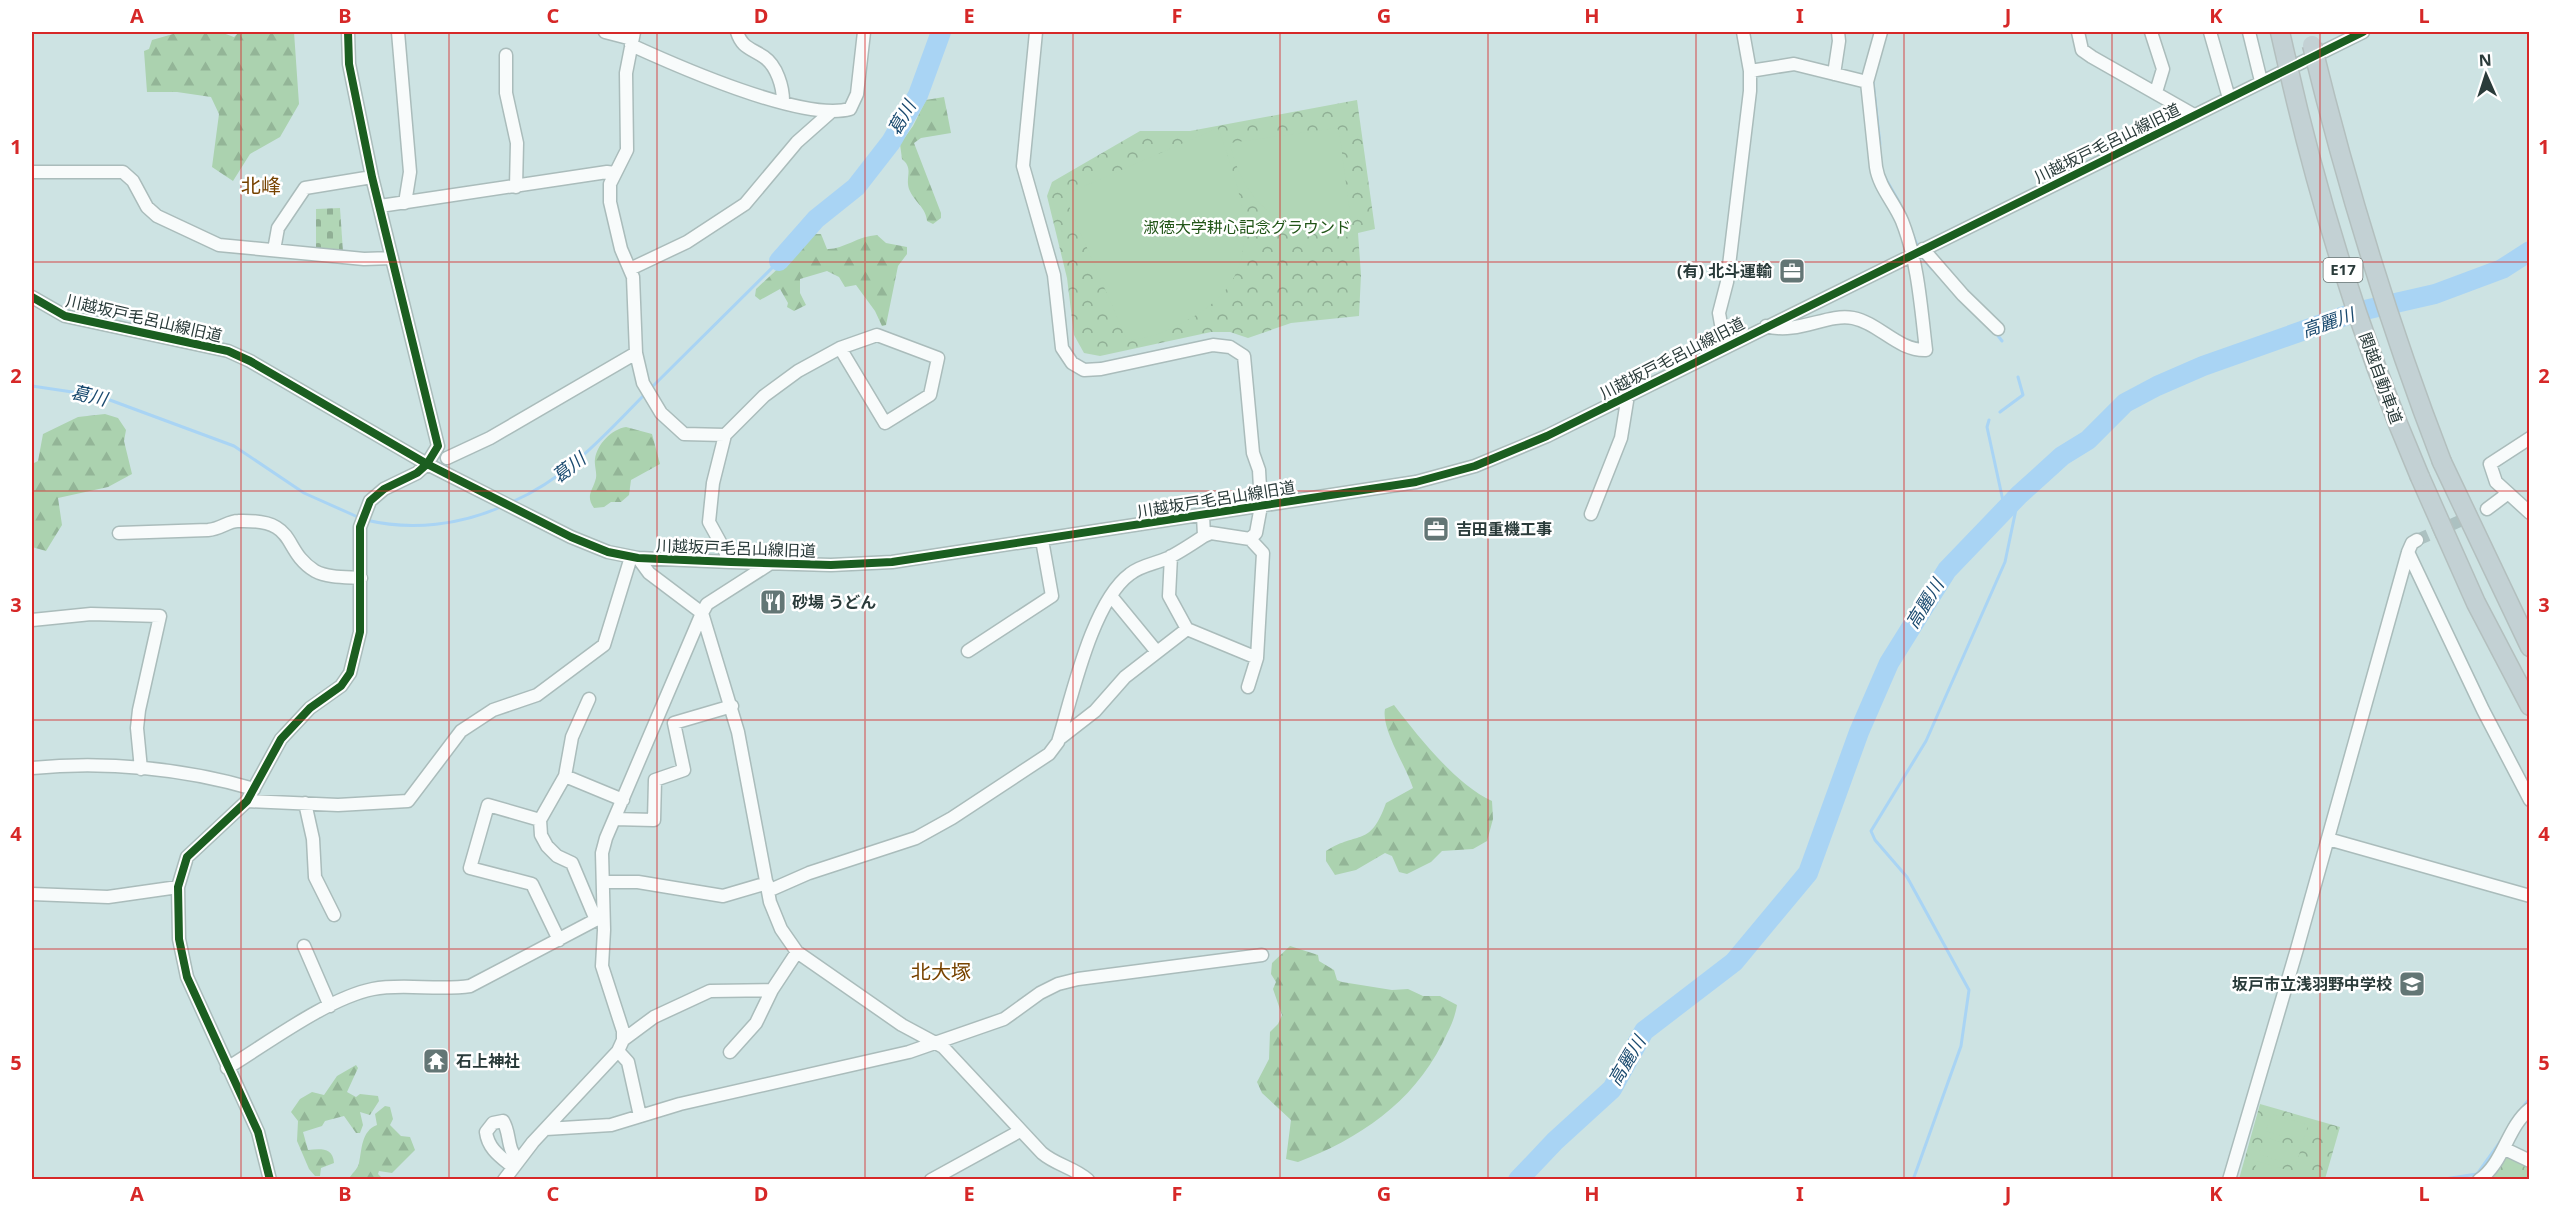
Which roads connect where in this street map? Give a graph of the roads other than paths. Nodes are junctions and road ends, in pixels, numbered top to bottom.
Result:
1 (348, 32) edge
2 (398, 32) edge
3 (605, 32) edge
4 (737, 32) edge
5 (864, 32) edge
6 (1036, 32) edge
7 (1743, 32) edge
8 (1838, 32) edge
9 (1881, 32) edge
10 (2078, 32) edge
11 (2151, 32) edge
12 (2210, 32) edge
13 (2249, 32) edge
14 (2280, 32) edge
15 (2363, 32) edge
16 (632, 38) edge
17 (2311, 38) edge
18 (506, 55) dead end
19 (1750, 71) junction
20 (1834, 74) junction
21 (1869, 77) junction
22 (2261, 81) junction
23 (2156, 92) junction
24 (2229, 98) junction
25 (783, 101) junction
26 (832, 111) junction
27 (2194, 115) junction
28 (32, 172) edge
29 (615, 173) junction
30 (372, 177) junction
31 (516, 186) junction
32 (405, 202) junction
33 (380, 206) junction
34 (274, 250) junction
35 (1918, 252) junction
36 (392, 258) junction
37 (630, 269) junction
38 (32, 297) edge
39 (1766, 326) junction
40 (1998, 329) dead end
41 (1725, 347) junction
42 (840, 348) junction
43 (636, 353) junction
44 (1628, 395) junction
45 (725, 435) junction
46 (2529, 438) edge
47 (447, 458) dead end
48 (428, 464) junction
49 (2507, 494) junction
50 (1261, 506) junction
51 (2487, 509) tunnel mouth
52 (2529, 513) edge
53 (1591, 514) dead end
54 (1203, 515) junction
55 (119, 533) dead end
56 (1204, 536) junction
57 (1250, 539) junction
58 (1042, 540) junction
59 (2417, 540) tunnel mouth
60 (2408, 552) junction
61 (1170, 556) junction
62 (635, 558) junction
63 (731, 562) junction
64 (771, 563) junction
65 (361, 578) junction
66 (1111, 596) junction
67 (702, 613) junction
68 (32, 620) edge
69 (1187, 629) junction
70 (2529, 647) edge
71 (968, 651) dead end
72 (1157, 652) junction
73 (1257, 658) junction
74 (1248, 687) dead end
75 (589, 699) dead end
76 (732, 706) junction
77 (2529, 706) edge
78 (1059, 739) junction
79 (32, 768) edge
80 (141, 769) junction
81 (565, 776) junction
82 (254, 789) junction
83 (623, 800) junction
84 (2529, 800) edge
85 (247, 801) junction
86 (305, 803) junction
87 (614, 819) junction
88 (540, 820) junction
89 (2328, 839) junction
90 (603, 882) junction
91 (178, 887) junction
92 (768, 887) junction
93 (32, 894) edge
94 (2529, 896) edge
95 (334, 915) dead end
96 (600, 918) junction
97 (559, 940) junction
98 (304, 946) dead end
99 (797, 952) junction
100 (1262, 956) dead end
101 (772, 990) junction
102 (330, 1006) junction
103 (938, 1043) junction
104 (621, 1046) junction
105 (730, 1052) dead end
106 (227, 1068) junction
107 (2529, 1109) edge
108 (640, 1116) junction
109 (546, 1129) junction
110 (1020, 1131) junction
111 (2505, 1149) junction
112 (2529, 1161) edge
113 (270, 1179) edge
114 (504, 1179) edge
115 (931, 1179) edge
116 (1088, 1179) edge
117 (2229, 1179) edge
118 (2479, 1179) edge

1 - 30 street
2 - 32 street
3 - 16 street
4 - 25 street
5 - 26 street
6 - 50 street
7 - 19 street
8 - 20 street
9 - 21 street
10 - 23 street
11 - 23 street
12 - 24 street
13 - 22 street
14 - 77 highway, 関越自動車道 / E17, bridge
15 - 22 street, 川越坂戸毛呂山線旧道
16 - 25 street
16 - 29 street
17 - 70 highway, 関越自動車道 / E17, bridge
18 - 31 street
19 - 20 street
19 - 41 street
20 - 21 street
21 - 35 street
22 - 24 street, 川越坂戸毛呂山線旧道
23 - 27 street
24 - 27 street, 川越坂戸毛呂山線旧道
25 - 26 street
26 - 37 street
27 - 35 street, 川越坂戸毛呂山線旧道
28 - 34 street
29 - 31 street
29 - 37 street
30 - 33 street
30 - 34 street
31 - 32 street
32 - 33 street
33 - 36 street
34 - 36 street
35 - 39 street, 川越坂戸毛呂山線旧道
35 - 39 street
35 - 40 street
36 - 48 street
37 - 43 street
38 - 48 street, 川越坂戸毛呂山線旧道
39 - 41 street, 川越坂戸毛呂山線旧道
41 - 44 street, 川越坂戸毛呂山線旧道
42 - 42 street
42 - 45 street
43 - 45 street
43 - 47 street
44 - 50 street, 川越坂戸毛呂山線旧道
44 - 53 street
45 - 63 street
46 - 49 street
48 - 62 street, 川越坂戸毛呂山線旧道
48 - 65 street
49 - 51 street
49 - 52 street
50 - 54 street, 川越坂戸毛呂山線旧道
50 - 57 street
54 - 56 street
54 - 58 street, 川越坂戸毛呂山線旧道
55 - 65 street
56 - 57 street
56 - 61 street
57 - 73 street
58 - 64 street, 川越坂戸毛呂山線旧道
58 - 71 street
59 - 60 street
60 - 84 street
60 - 89 street
61 - 66 street
61 - 69 street
62 - 63 street, 川越坂戸毛呂山線旧道
62 - 67 street
62 - 86 street
63 - 64 street, 川越坂戸毛呂山線旧道
64 - 67 street
65 - 82 street
66 - 72 street
66 - 78 street
67 - 76 street
67 - 83 street
68 - 80 street
69 - 72 street
69 - 73 street
72 - 78 street
73 - 74 street
75 - 81 street
76 - 87 street
76 - 92 street
78 - 92 street
79 - 80 street
80 - 82 street
81 - 83 street
81 - 88 street
82 - 85 street
83 - 87 street
85 - 86 street
85 - 91 street
86 - 95 street
87 - 90 street
88 - 96 street
88 - 97 street
89 - 94 street
89 - 117 street
90 - 92 street
90 - 96 street
91 - 93 street
91 - 106 street
92 - 99 street
96 - 97 street
96 - 104 street
97 - 102 street
98 - 102 street
99 - 101 street
99 - 103 street
100 - 103 street
101 - 104 street
101 - 105 street
102 - 106 street
103 - 108 street
103 - 110 street
104 - 108 street
104 - 109 street
106 - 113 street
107 - 111 street
108 - 109 street
109 - 114 street
110 - 115 street
110 - 116 street
111 - 112 street
111 - 118 street

